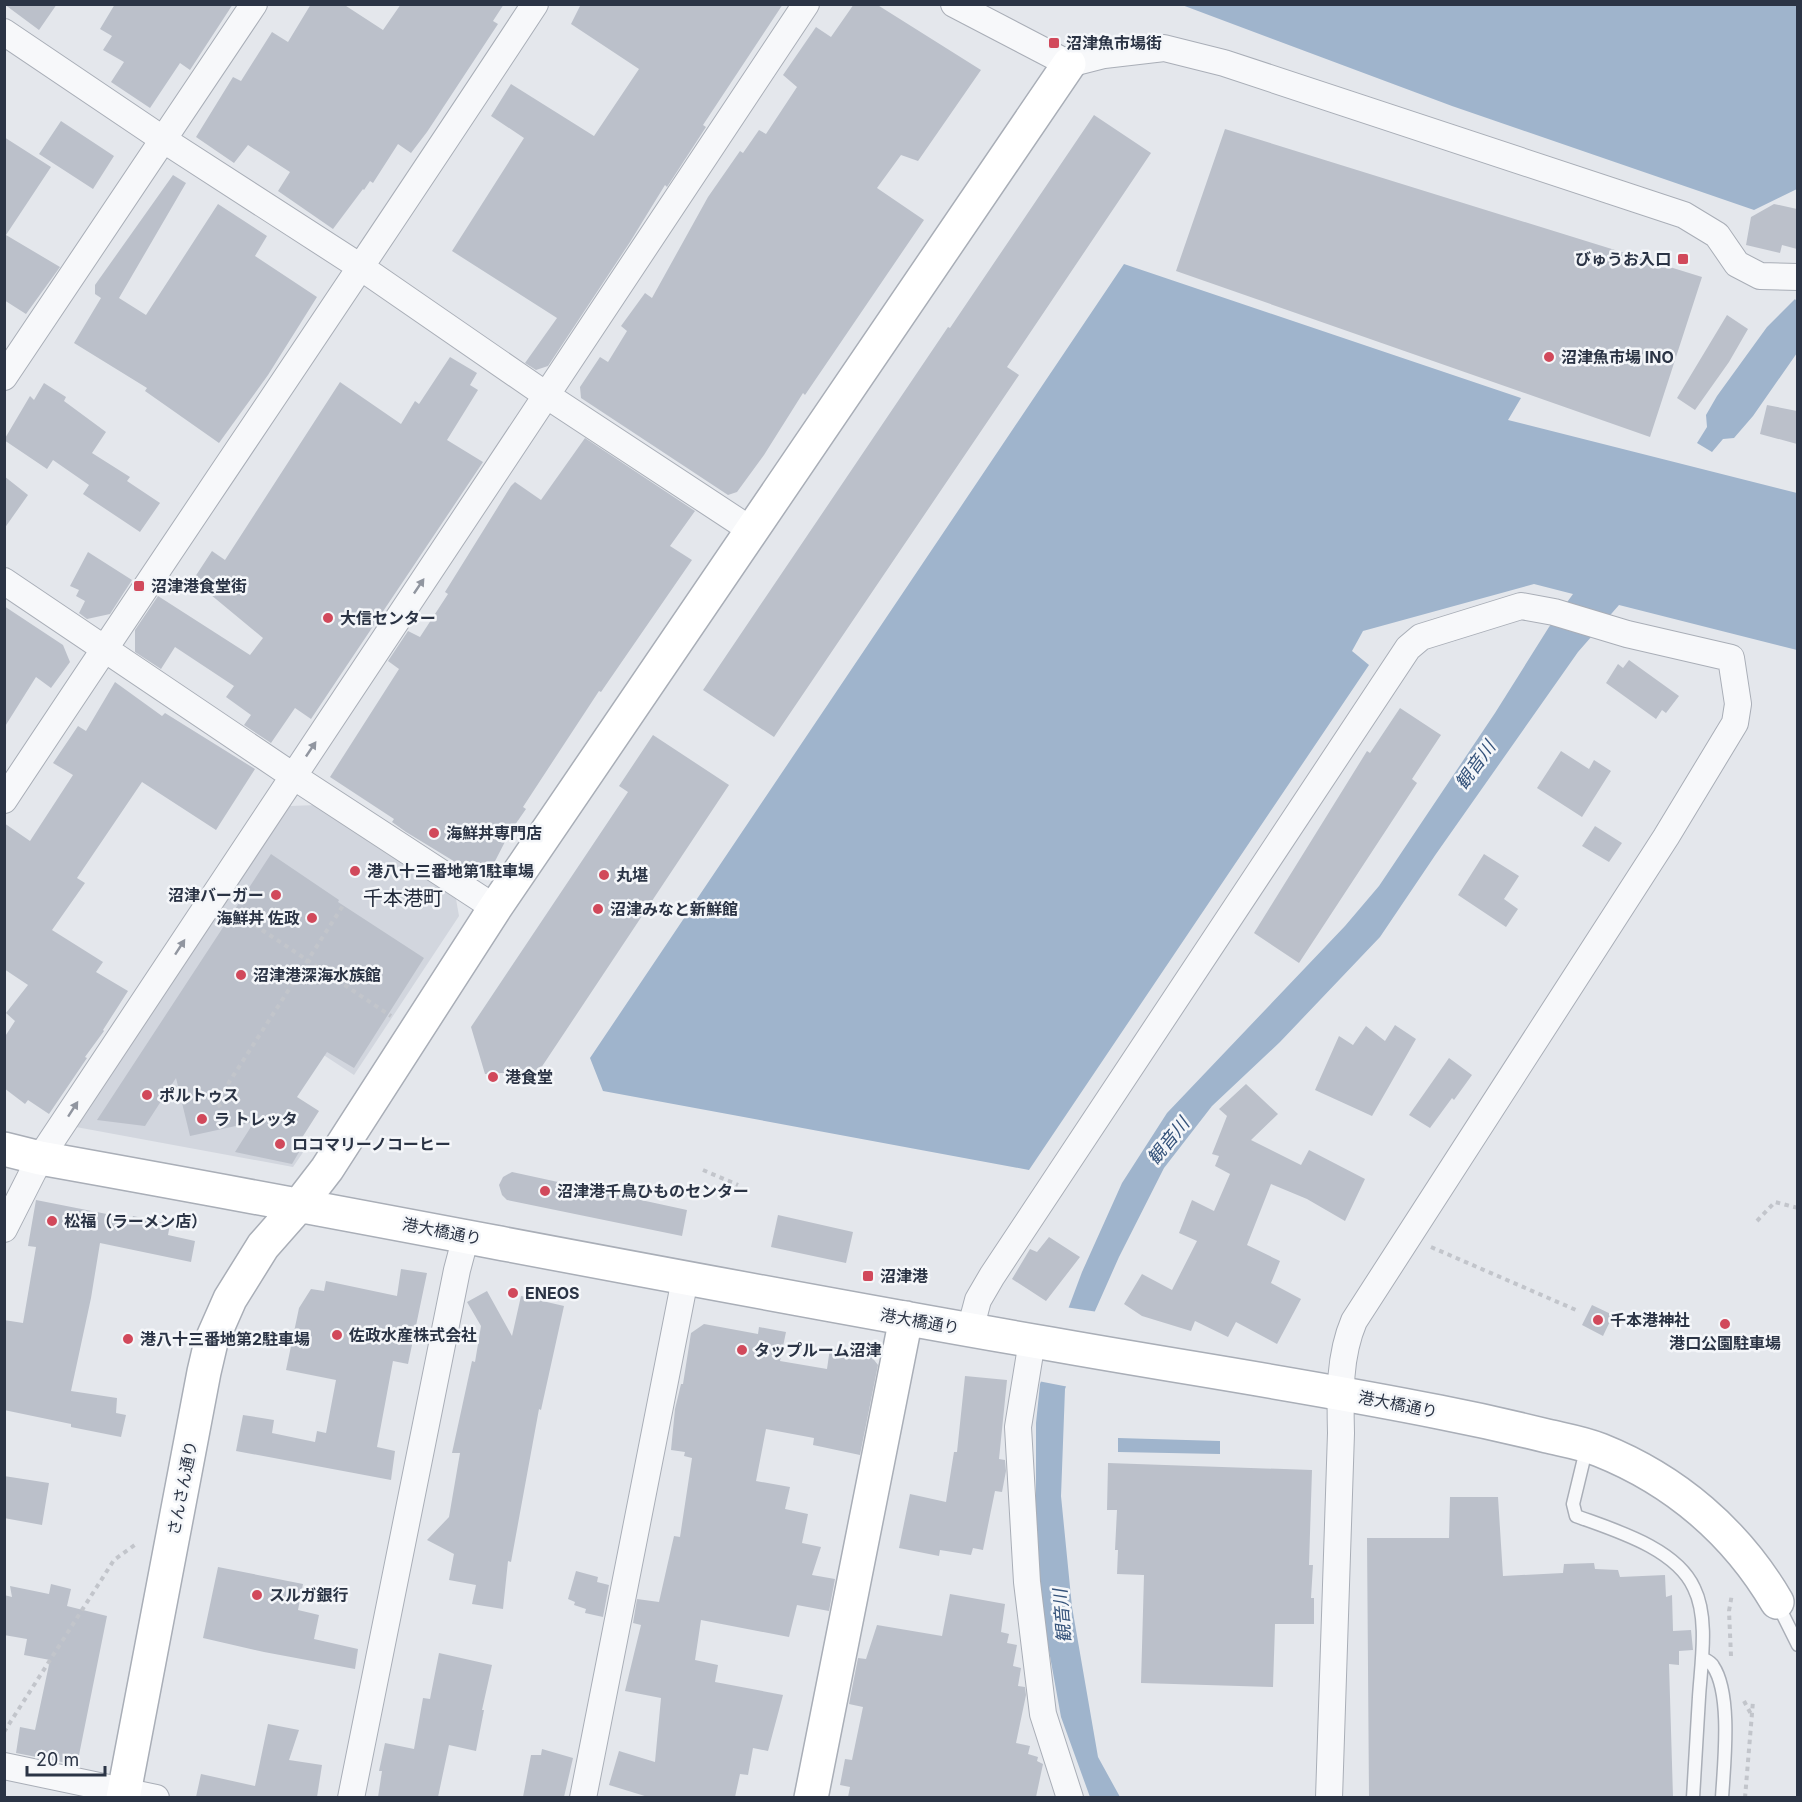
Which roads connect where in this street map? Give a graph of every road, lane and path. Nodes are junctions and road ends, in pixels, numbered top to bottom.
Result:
1 (254, 4) edge
2 (536, 4) edge
3 (806, 4) edge
4 (954, 4) edge
5 (4, 32) edge
6 (1069, 64) junction
7 (164, 141) junction
8 (362, 268) junction
9 (1797, 277) edge
10 (4, 378) edge
11 (546, 395) junction
12 (751, 530) junction
13 (4, 581) edge
14 (105, 647) junction
15 (293, 776) junction
16 (4, 800) edge
17 (213, 897) junction
18 (344, 904) dead end
19 (495, 908) junction
20 (308, 960) junction
21 (414, 1031) junction
22 (230, 1123) dead end
23 (4, 1149) edge
24 (40, 1158) junction
25 (703, 1170) dead end
26 (738, 1185) dead end
27 (300, 1204) junction
28 (1797, 1208) edge
29 (1757, 1221) dead end
30 (4, 1229) edge
31 (466, 1236) junction
32 (1408, 1238) junction
33 (685, 1279) junction
34 (1576, 1310) dead end
35 (906, 1318) junction
36 (970, 1330) junction
37 (1040, 1342) junction
38 (1340, 1392) junction
39 (1587, 1446) junction
40 (136, 1544) dead end
41 (1732, 1594) dead end
42 (1777, 1602) joint
43 (1797, 1645) edge
44 (1702, 1658) junction
45 (1731, 1662) dead end
46 (1740, 1694) dead end
47 (1754, 1701) dead end
48 (1752, 1716) junction
49 (4, 1732) edge
50 (4, 1766) edge
51 (124, 1794) edge
52 (156, 1797) edge
53 (351, 1797) edge
54 (582, 1797) edge
55 (811, 1797) edge
56 (1070, 1797) edge
57 (1329, 1797) edge
58 (1693, 1797) edge
59 (1722, 1797) edge
60 (1745, 1797) edge

1 - 7 street
2 - 8 street
3 - 11 street
4 - 6 street
5 - 7 street
6 - 9 street
6 - 12 street, さんさん通り
7 - 8 street
7 - 10 street
8 - 11 street
8 - 14 street
11 - 12 street
15 -> 11 street
12 - 19 street, さんさん通り
13 - 14 street
14 - 15 street
14 - 16 street
15 - 17 street
15 - 19 street
17 - 20 path
24 -> 17 street
18 - 20 path
19 - 21 street, さんさん通り
20 - 21 path
20 - 22 path
21 - 27 street, さんさん通り
23 - 24 street, 港大橋通り
24 - 27 street, 港大橋通り
24 - 30 street
25 - 26 path
27 - 31 street, 港大橋通り
27 - 51 street, さんさん通り
28 - 29 path
31 - 33 street, 港大橋通り
31 - 53 street
32 - 34 path
32 - 36 street
32 - 38 street
33 - 35 street, 港大橋通り
33 - 54 street
35 - 36 street, 港大橋通り
35 - 55 street
36 - 37 street, 港大橋通り
37 - 38 street, 港大橋通り
37 - 56 street
38 - 39 street, 港大橋通り
38 - 57 street
39 - 42 street, 港大橋通り
39 - 44 lane
40 - 49 path
41 - 45 path
42 - 43 lane
44 - 58 lane
44 - 59 lane
46 - 48 path
47 - 48 path
48 - 60 path
50 - 51 street
51 - 52 street

